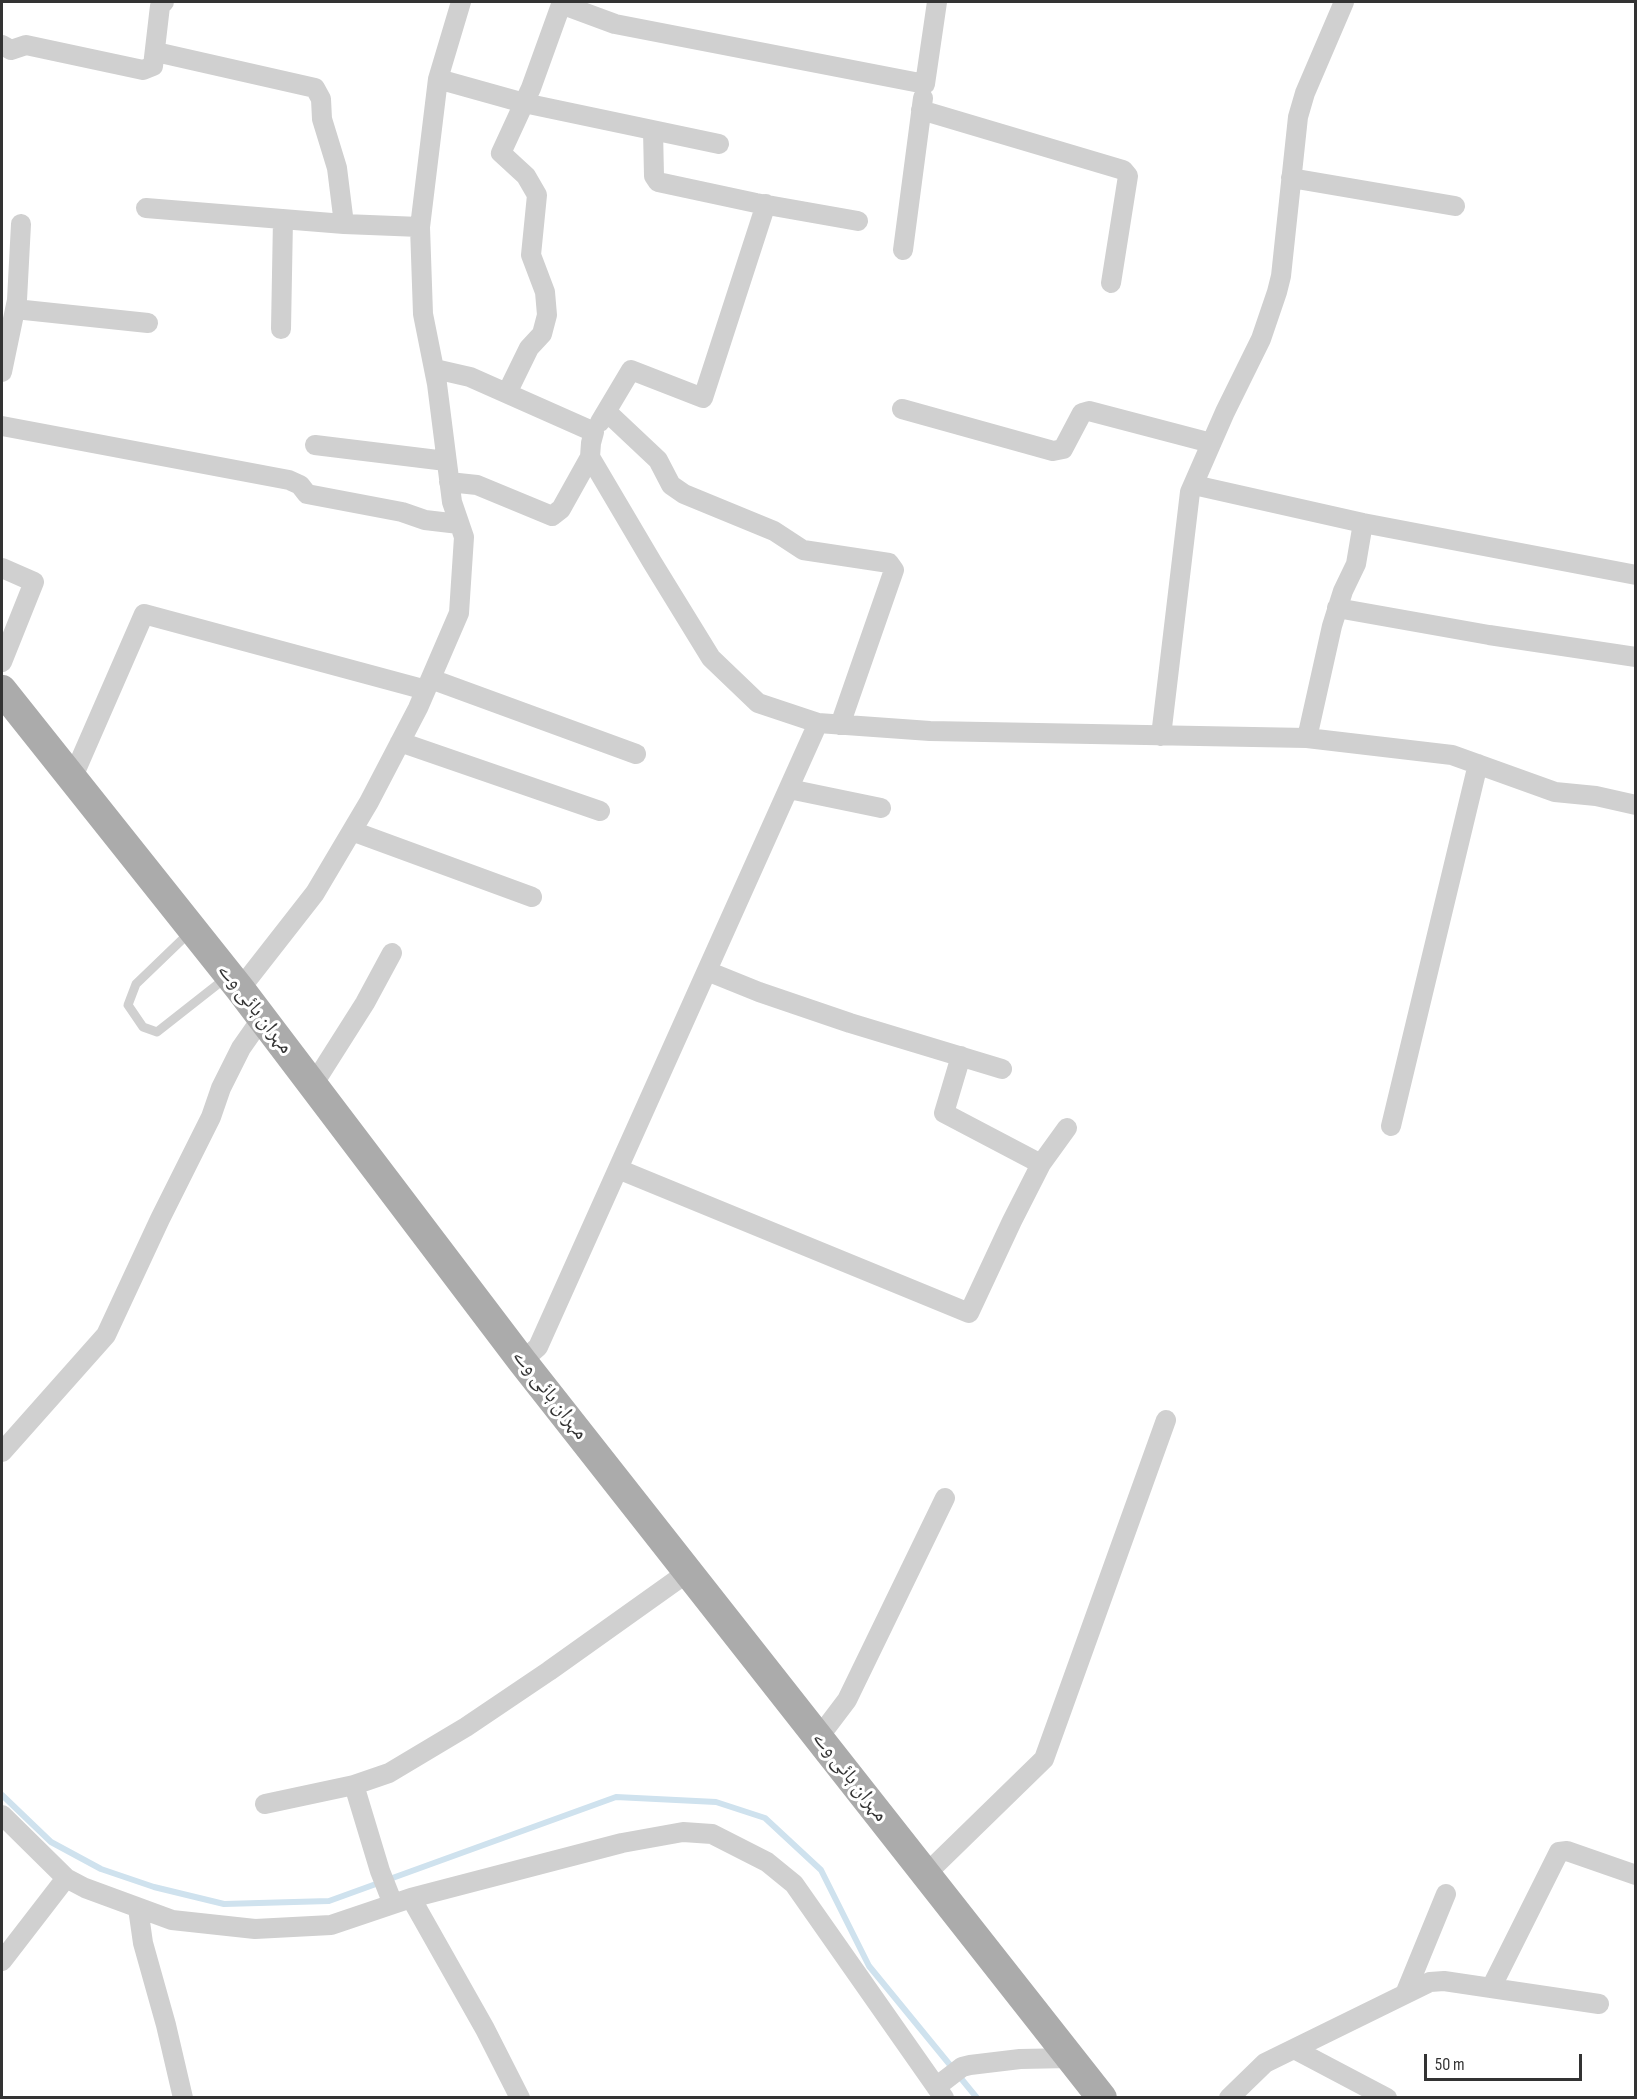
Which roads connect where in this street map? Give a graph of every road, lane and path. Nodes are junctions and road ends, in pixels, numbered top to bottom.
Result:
1 (164, 2) edge
2 (460, 2) edge
3 (937, 2) edge
4 (1344, 2) edge
5 (562, 3) edge
6 (2, 45) edge
7 (156, 52) junction
8 (438, 79) junction
9 (925, 84) junction
10 (524, 103) junction
11 (921, 110) junction
12 (653, 130) junction
13 (719, 144) dead end
14 (1292, 178) junction
15 (766, 204) junction
16 (1455, 206) dead end
17 (146, 208) dead end
18 (284, 219) junction
19 (858, 221) dead end
20 (21, 224) dead end
21 (344, 224) junction
22 (420, 227) junction
23 (903, 250) dead end
24 (1111, 283) dead end
25 (15, 309) junction
26 (148, 322) dead end
27 (281, 329) dead end
28 (435, 369) junction
29 (2, 372) edge
30 (507, 393) junction
31 (902, 409) dead end
32 (606, 412) junction
33 (2, 426) edge
34 (594, 432) junction
35 (1211, 443) junction
36 (315, 445) dead end
37 (590, 457) junction
38 (446, 461) junction
39 (449, 482) junction
40 (1194, 485) junction
41 (459, 524) junction
42 (1363, 524) junction
43 (2, 568) edge
44 (1635, 575) edge
45 (1337, 608) junction
46 (1635, 657) edge
47 (2, 662) edge
48 (428, 684) junction
49 (2, 690) edge
50 (818, 723) junction
51 (840, 725) junction
52 (1161, 736) junction
53 (1307, 738) junction
54 (400, 742) junction
55 (636, 754) dead end
56 (1478, 764) junction
57 (72, 779) junction
58 (789, 789) junction
59 (1635, 805) edge
60 (881, 807) dead end
61 (600, 811) dead end
62 (352, 831) junction
63 (532, 897) dead end
64 (192, 929) junction
65 (392, 953) dead end
66 (707, 971) junction
67 (235, 982) junction
68 (262, 1018) junction
69 (961, 1056) junction
70 (1002, 1069) dead end
71 (313, 1084) junction
72 (1391, 1126) dead end
73 (1067, 1128) dead end
74 (1041, 1164) junction
75 (618, 1169) junction
76 (522, 1361) junction
77 (1166, 1420) dead end
78 (2, 1452) edge
79 (945, 1498) dead end
80 (688, 1572) junction
81 (819, 1737) junction
82 (354, 1785) junction
83 (265, 1804) dead end
84 (2, 1815) edge
85 (926, 1874) junction
86 (1635, 1875) edge
87 (66, 1878) junction
88 (1446, 1894) dead end
89 (402, 1901) junction
90 (138, 1908) junction
91 (2, 1962) edge
92 (1491, 1988) junction
93 (1405, 1994) junction
94 (1599, 2004) dead end
95 (1294, 2049) junction
96 (1071, 2058) junction
97 (942, 2088) edge
98 (183, 2097) edge
99 (520, 2097) edge
100 (1102, 2097) edge
101 (1229, 2097) edge
102 (1387, 2097) edge

1 - 7 street
2 - 8 street
3 - 9 street
4 - 14 street
5 - 9 street
5 - 10 street
6 - 7 street
7 - 21 street
8 - 10 street
8 - 22 street
9 - 11 street
10 - 12 street
10 - 30 street
11 - 23 street
11 - 24 street
12 - 13 street
12 - 15 street
14 - 16 street
14 - 35 street
15 - 19 street
15 - 32 street
17 - 18 street
18 - 21 street
18 - 27 street
20 - 25 street
21 - 22 street
22 - 28 street
25 - 26 street
25 - 29 street
28 - 30 street
28 - 38 street
30 - 34 street
31 - 35 street
32 - 34 street
32 - 51 street
33 - 41 street
34 - 37 street
35 - 40 street
36 - 38 street
37 - 39 street
37 - 50 street
38 - 39 street
39 - 41 street
40 - 42 street
40 - 52 street
41 - 48 street
42 - 44 street
42 - 45 street
43 - 47 street
45 - 46 street
45 - 53 street
48 - 54 street
48 - 55 street
48 - 57 street
49 - 57 main road, مہران ہائی وے
50 - 51 street
50 - 58 street
51 - 52 street
52 - 53 street
53 - 56 street
54 - 61 street
54 - 62 street
56 - 59 street
56 - 72 street
57 - 64 main road, مہران ہائی وے
58 - 60 street
58 - 66 street
62 - 63 street
62 - 67 street
64 - 67 main road, مہران ہائی وے
64 - 67 lane
65 - 71 street
66 - 69 street
66 - 75 street
67 - 68 main road, مہران ہائی وے
68 - 71 main road, مہران ہائی وے
68 - 78 street
69 - 70 street
69 - 74 street
71 - 76 main road, مہران ہائی وے
73 - 74 street
74 - 75 street
75 - 76 street
76 - 80 main road, مہران ہائی وے
77 - 85 street
79 - 81 street
80 - 81 main road, مہران ہائی وے
80 - 82 street
81 - 85 main road, مہران ہائی وے
82 - 83 street
82 - 89 street
84 - 87 street
85 - 96 main road, مہران ہائی وے
86 - 92 street
87 - 90 street
87 - 91 street
88 - 93 street
89 - 90 street
89 - 97 street
89 - 99 street
90 - 98 street
92 - 93 street
92 - 94 street
93 - 95 street
95 - 101 street
95 - 102 street
96 - 97 street
96 - 100 main road, مہران ہائی وے

